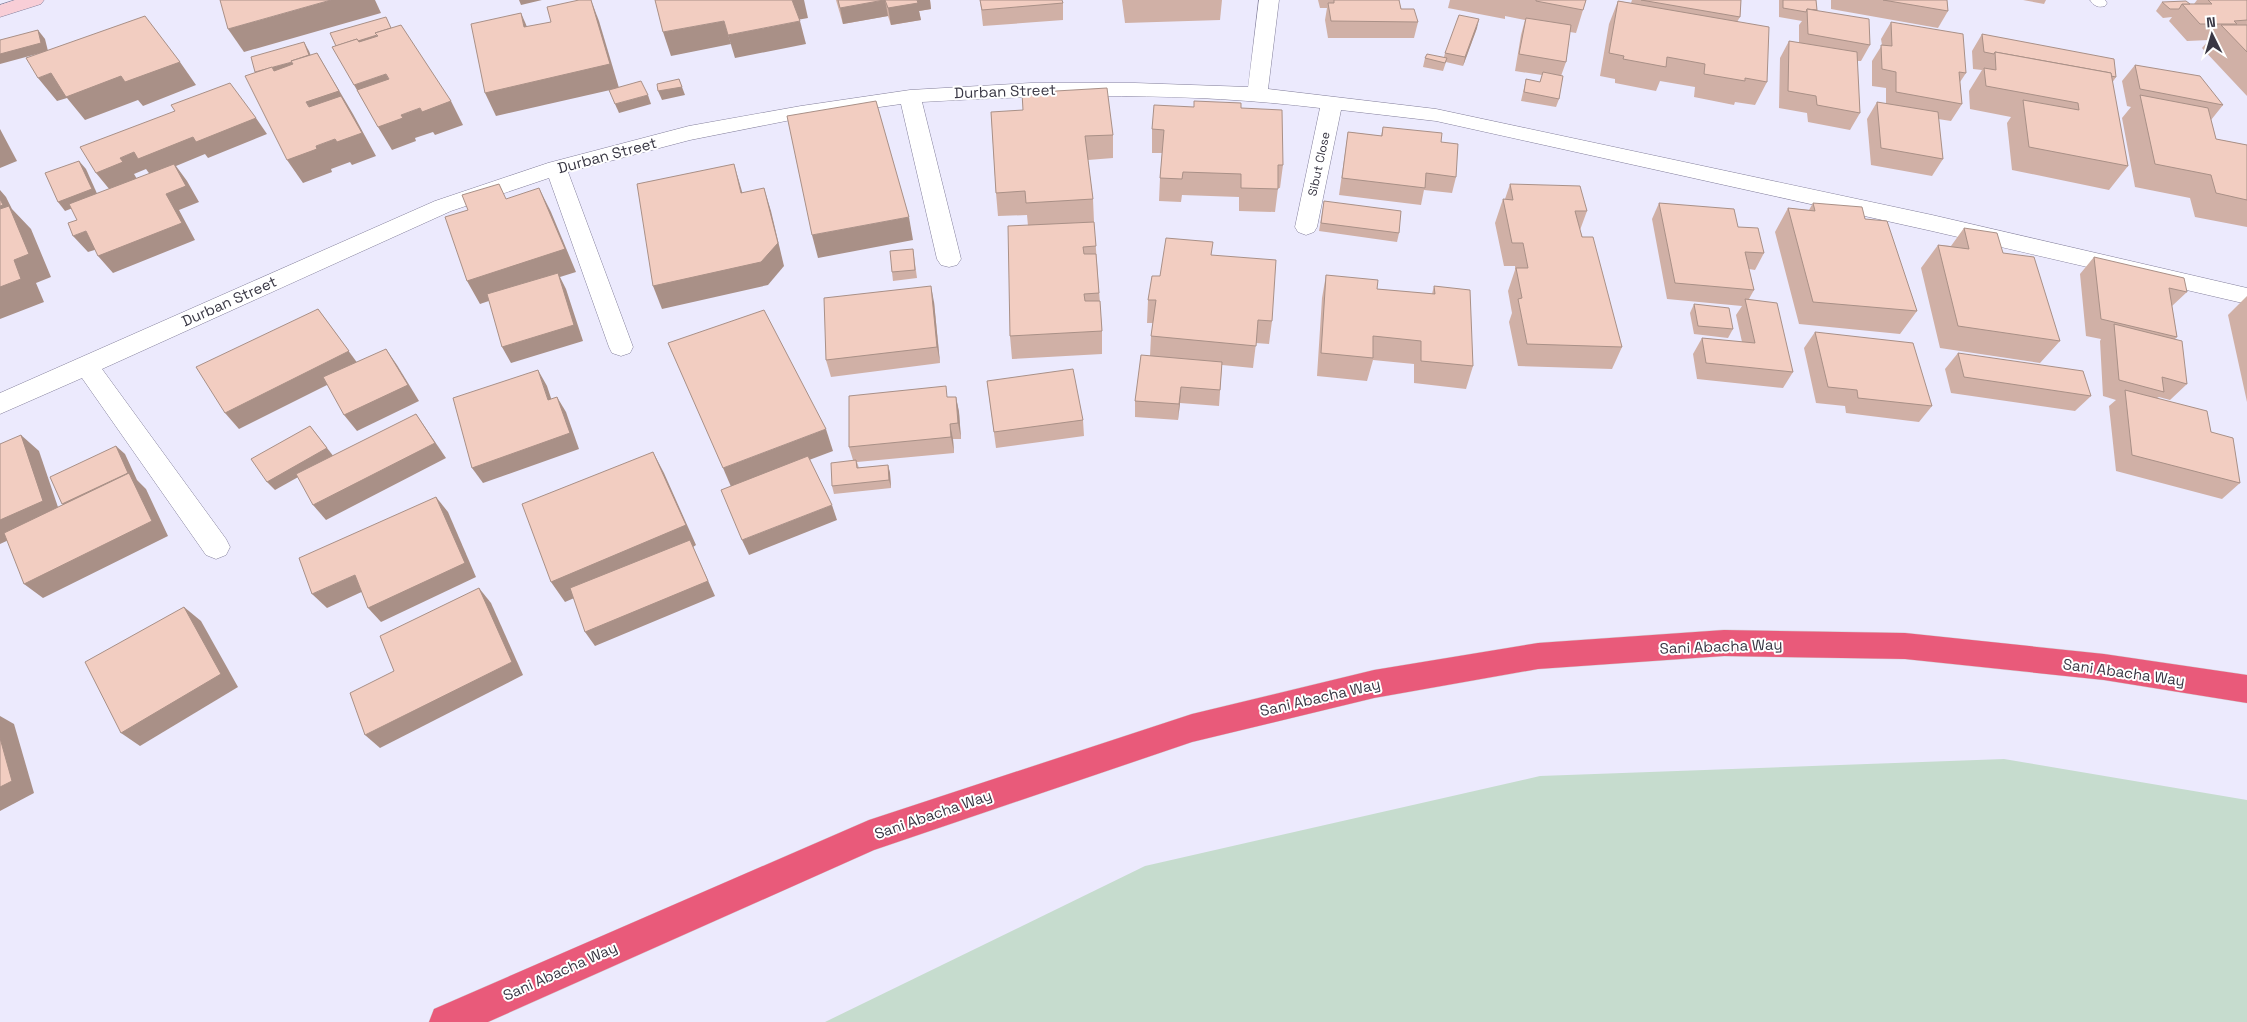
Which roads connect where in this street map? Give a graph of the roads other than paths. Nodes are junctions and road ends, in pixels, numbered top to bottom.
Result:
1 (34, 0) edge
2 (1269, 0) edge
3 (0, 11) edge
4 (1257, 94) junction
5 (910, 96) junction
6 (1332, 102) junction
7 (556, 168) junction
8 (1306, 227) dead end
9 (949, 259) dead end
10 (2247, 296) edge
11 (621, 347) dead end
12 (86, 366) junction
13 (0, 404) edge
14 (216, 547) dead end
15 (2247, 689) edge
16 (447, 1022) edge

1 - 3 main road
2 - 4 street
4 - 5 street, Durban Street
4 - 6 street, Durban Street
5 - 7 street, Durban Street
5 - 9 street
6 - 8 street, Sibut Close
6 - 10 street, Durban Street
7 - 11 street
7 - 12 street, Durban Street
12 - 13 street, Durban Street
12 - 14 street
15 - 16 highway, Sani Abacha Way

